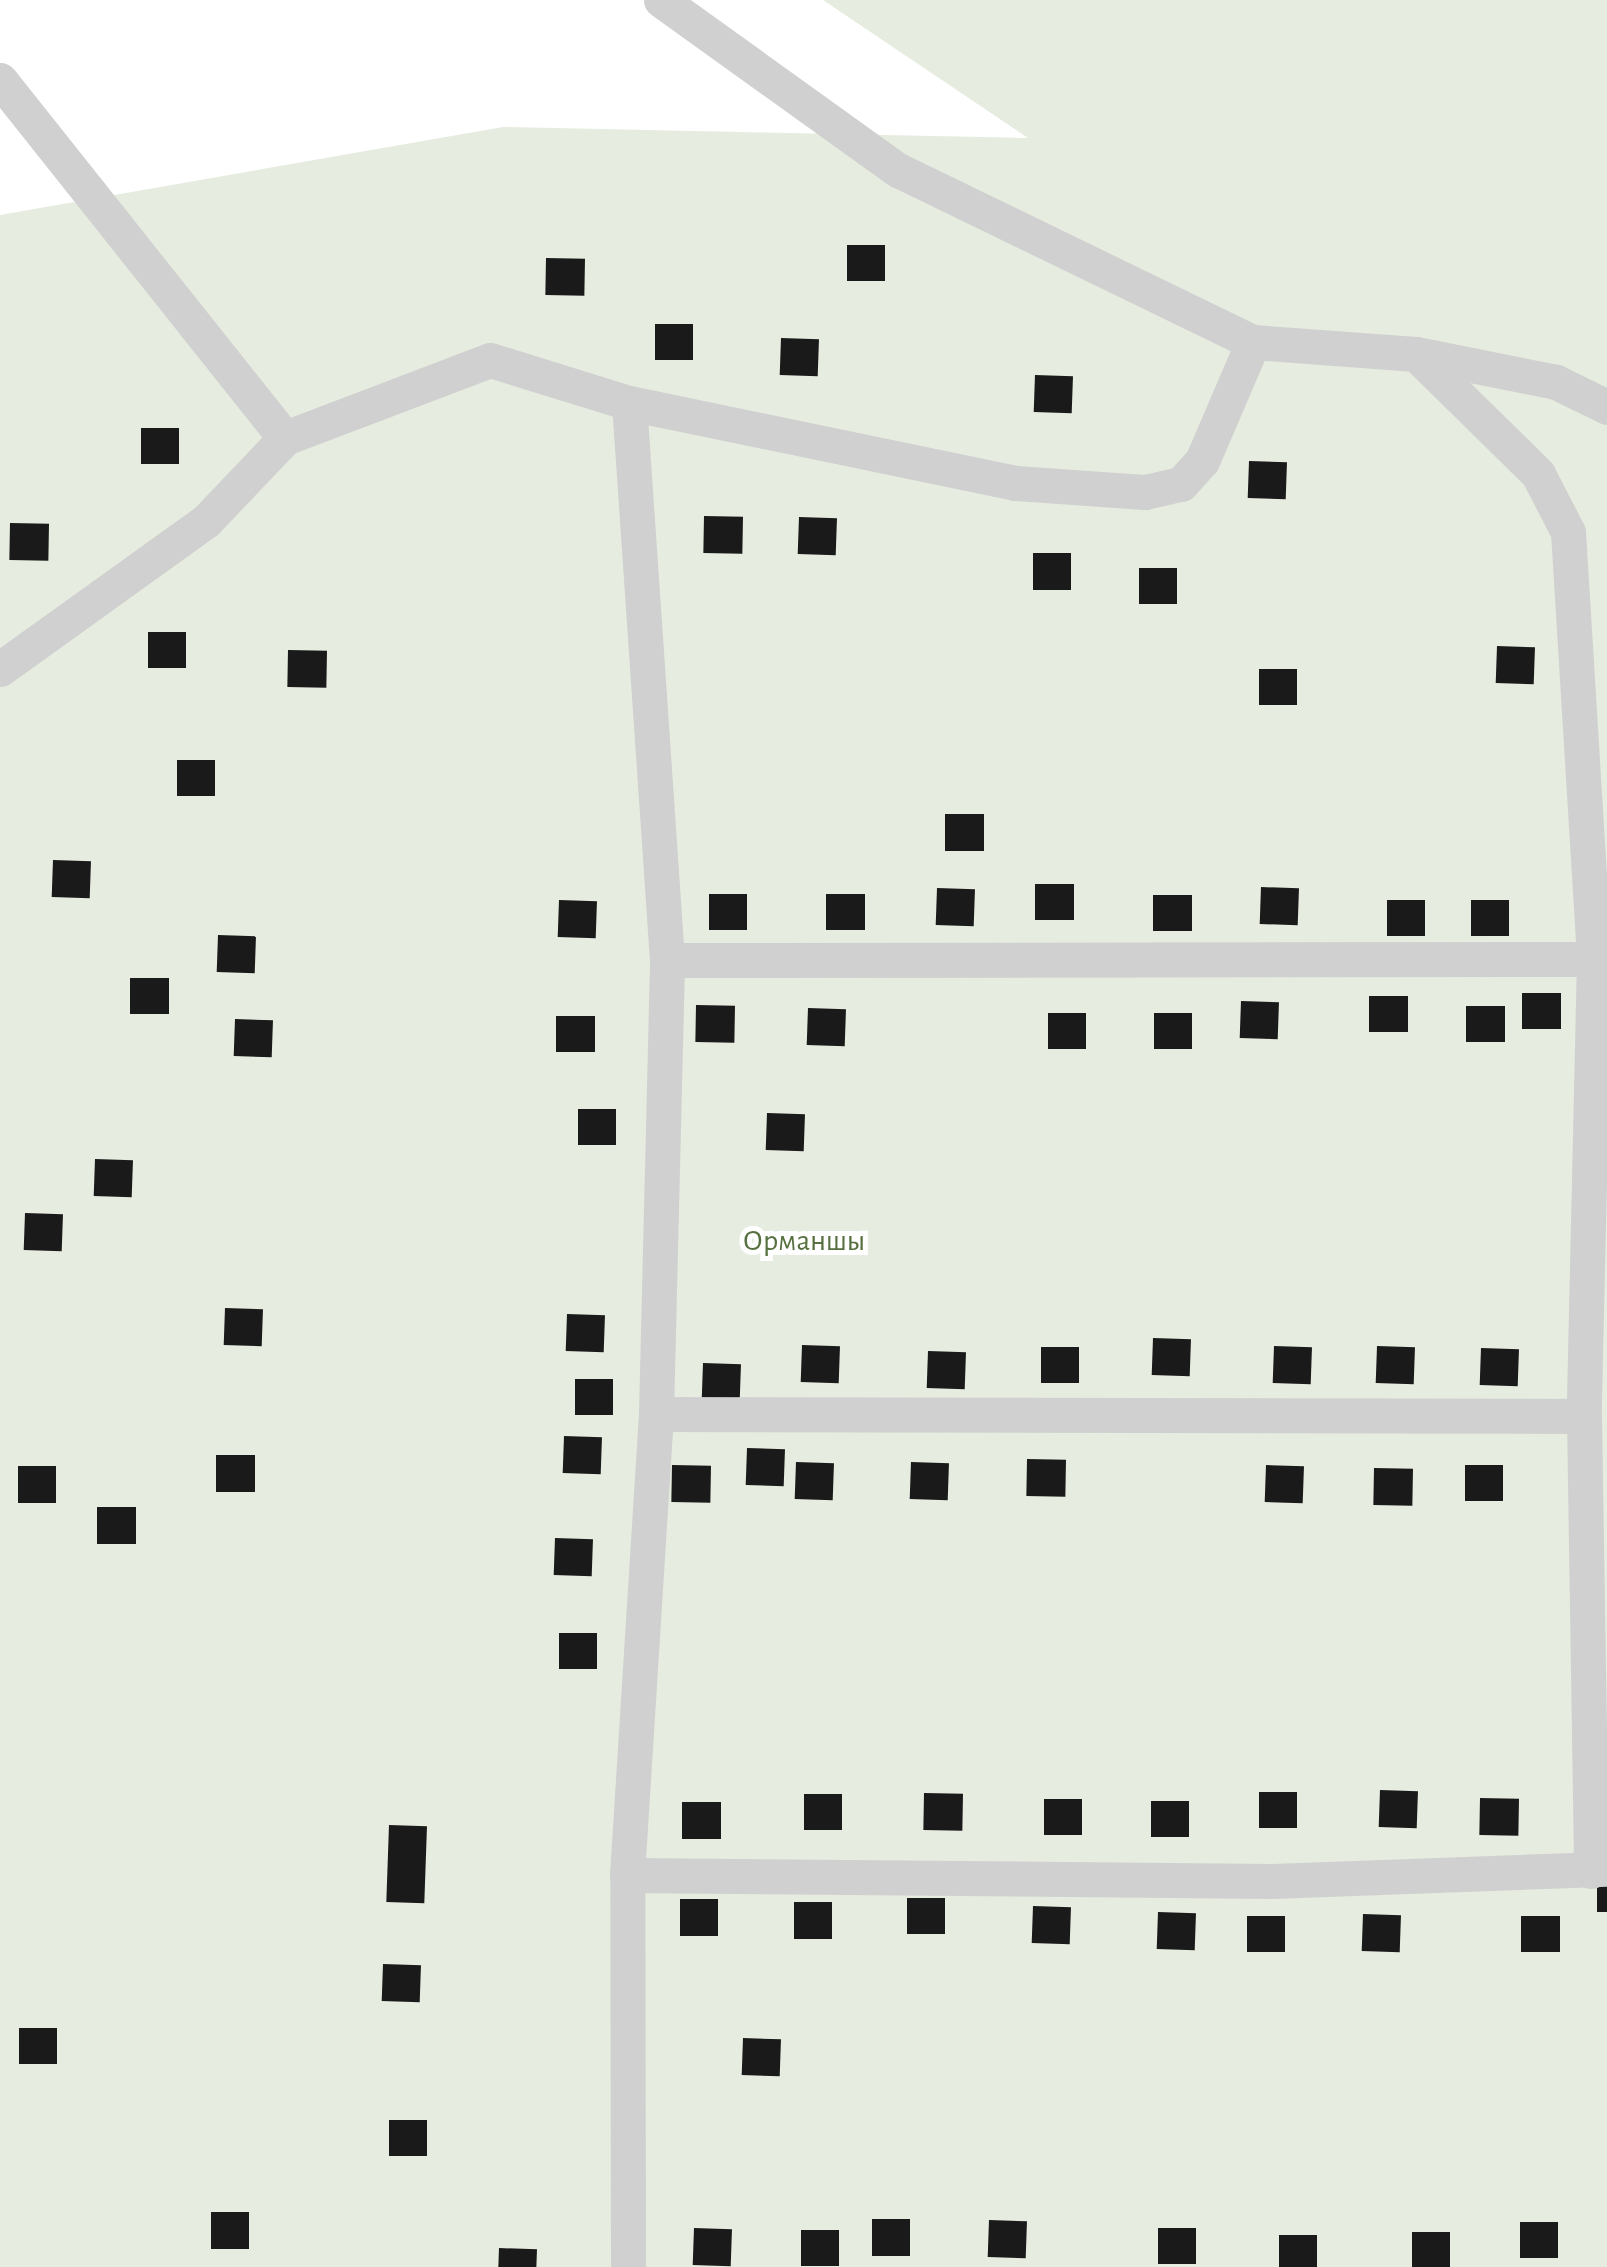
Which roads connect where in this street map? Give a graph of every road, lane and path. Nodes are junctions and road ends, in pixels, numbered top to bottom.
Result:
1 (662, 0) edge
2 (0, 80) edge
3 (1252, 342) junction
4 (1416, 354) junction
5 (629, 403) junction
6 (1607, 406) edge
7 (285, 438) junction
8 (0, 669) edge
9 (1594, 959) junction
10 (667, 960) junction
11 (656, 1414) junction
12 (1584, 1416) junction
13 (1599, 1870) edge
14 (627, 1875) junction
15 (628, 2267) edge

1 - 3 street
2 - 7 street
3 - 4 street
3 - 5 street
4 - 6 street
4 - 9 street
5 - 7 street
5 - 10 street
7 - 8 street
9 - 10 street
9 - 12 street
10 - 11 street
11 - 12 street
11 - 14 street
12 - 13 street
13 - 14 street
14 - 15 street

